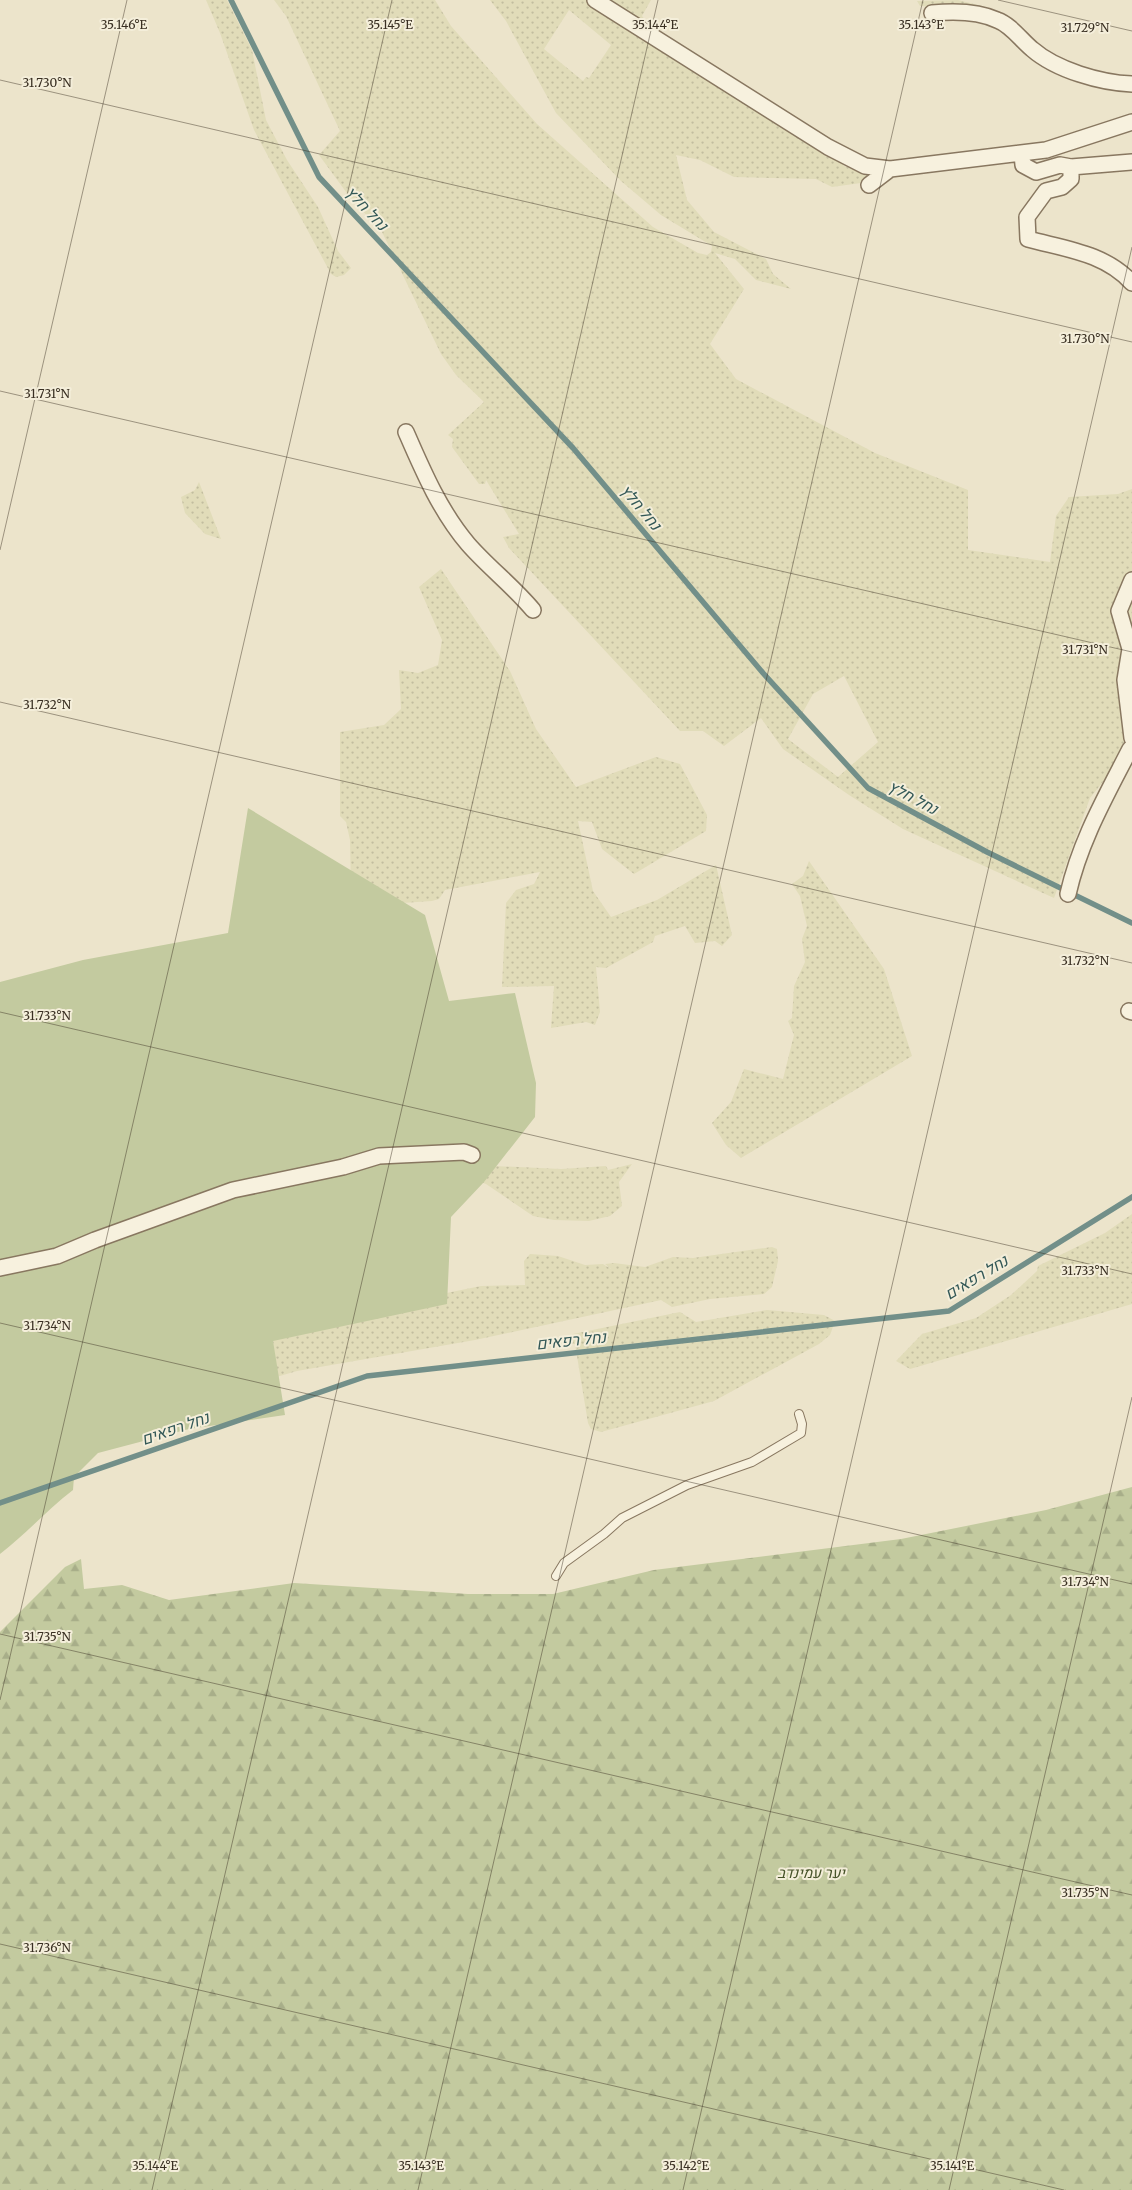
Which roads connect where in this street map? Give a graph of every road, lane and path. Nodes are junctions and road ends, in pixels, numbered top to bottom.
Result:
1 (595, 0) edge
2 (932, 13) dead end
3 (1132, 84) edge
4 (1132, 122) edge
5 (1022, 152) junction
6 (1132, 162) edge
7 (1071, 167) junction
8 (890, 169) junction
9 (869, 185) dead end
10 (1132, 283) edge
11 (406, 432) dead end
12 (1132, 580) edge
13 (533, 610) dead end
14 (1131, 743) edge
15 (1068, 894) dead end
16 (472, 1155) dead end
17 (0, 1268) edge
18 (799, 1414) dead end
19 (556, 1576) dead end

1 - 8 street
2 - 3 street
4 - 5 street
5 - 7 street
5 - 8 street
6 - 7 street
7 - 10 street
8 - 9 street
11 - 13 street
12 - 14 street
14 - 15 street
16 - 17 street
18 - 19 lane

